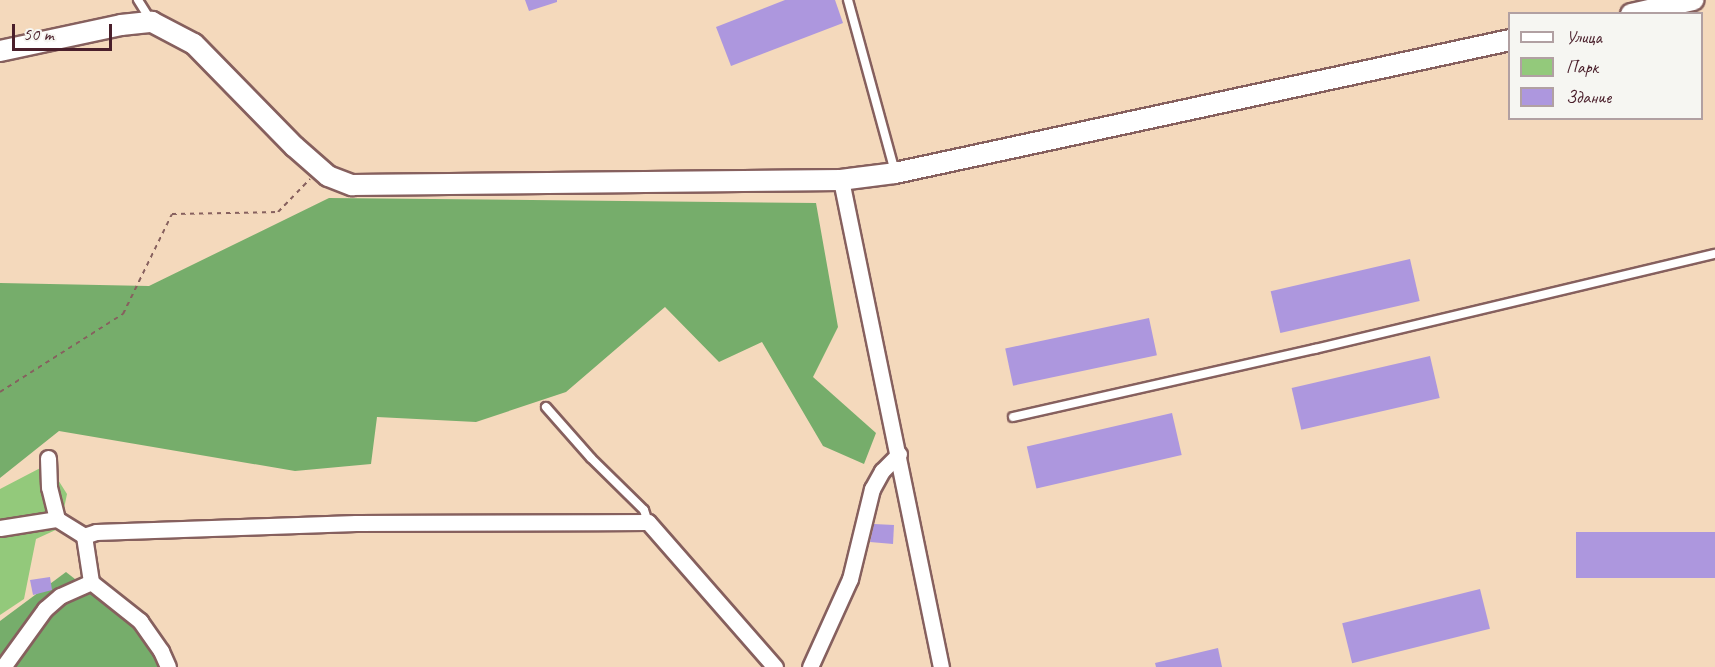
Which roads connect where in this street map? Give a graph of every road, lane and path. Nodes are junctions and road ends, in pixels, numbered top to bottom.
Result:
1 (138, 0) edge
2 (848, 0) edge
3 (1693, 0) edge
4 (1640, 12) edge
5 (152, 22) junction
6 (1508, 40) edge
7 (0, 51) edge
8 (320, 169) junction
9 (896, 173) junction
10 (841, 180) junction
11 (1715, 254) edge
12 (0, 392) edge
13 (546, 406) dead end
14 (1013, 417) dead end
15 (899, 454) junction
16 (48, 458) dead end
17 (57, 519) junction
18 (648, 522) junction
19 (0, 528) edge
20 (84, 536) junction
21 (92, 582) junction
22 (3, 667) edge
23 (168, 667) edge
24 (775, 667) edge
25 (810, 667) edge
26 (941, 667) edge

1 - 5 lane
2 - 9 lane
3 - 4 street
5 - 7 street
5 - 8 street
6 - 9 street
8 - 10 street
8 - 12 path
9 - 10 street
10 - 15 street
11 - 14 lane
13 - 18 lane
15 - 25 street
15 - 26 street
16 - 17 street
17 - 19 street
17 - 20 street
18 - 20 street
18 - 24 street
20 - 21 street
21 - 22 street
21 - 23 street

